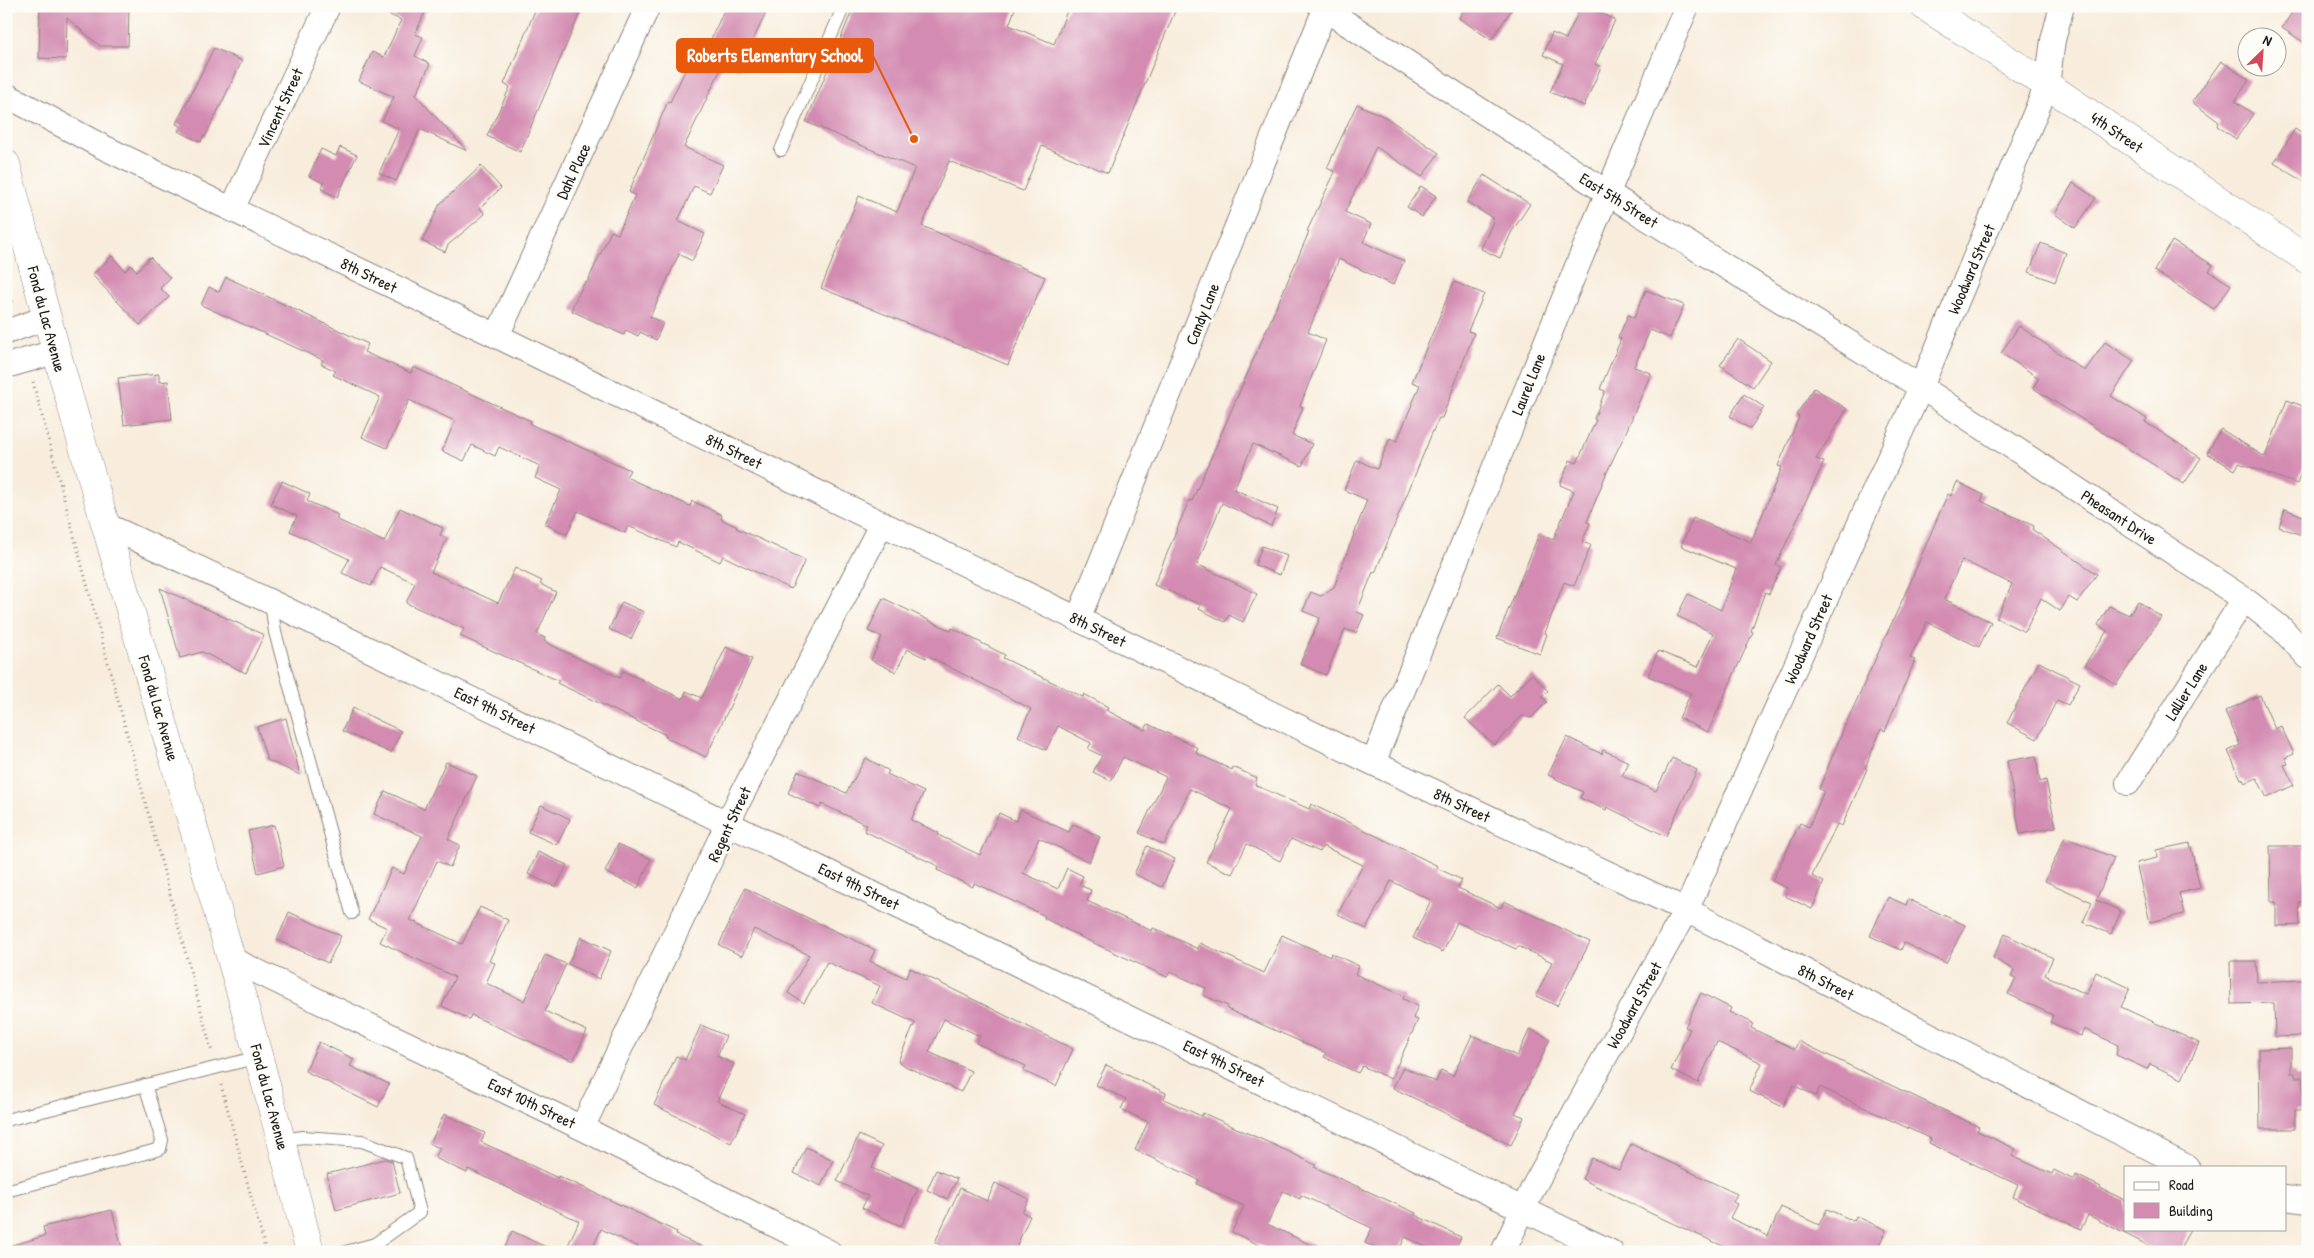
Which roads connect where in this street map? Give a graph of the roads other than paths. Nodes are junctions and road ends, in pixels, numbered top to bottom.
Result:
1 (328, 6) edge
2 (648, 6) edge
3 (844, 6) edge
4 (1687, 6) edge
5 (1924, 6) edge
6 (2062, 6) edge
7 (1323, 8) edge
8 (2047, 85) junction
9 (6, 95) edge
10 (781, 150) dead end
11 (6, 164) edge
12 (1607, 193) junction
13 (232, 209) junction
14 (2308, 260) edge
15 (46, 318) junction
16 (13, 330) edge
17 (497, 336) junction
18 (55, 352) junction
19 (17, 363) edge
20 (1921, 387) junction
21 (882, 523) junction
22 (106, 525) junction
23 (2244, 599) junction
24 (270, 602) junction
25 (1078, 619) junction
26 (2308, 657) edge
27 (1373, 762) junction
28 (2128, 784) dead end
29 (728, 823) junction
30 (1686, 910) junction
31 (352, 913) dead end
32 (232, 959) junction
33 (259, 1057) junction
34 (146, 1085) junction
35 (6, 1120) edge
36 (582, 1128) junction
37 (282, 1140) junction
38 (2184, 1166) edge
39 (6, 1191) edge
40 (2286, 1198) edge
41 (2308, 1201) edge
42 (1524, 1209) junction
43 (376, 1248) edge
44 (310, 1252) edge
45 (346, 1252) edge
46 (830, 1252) edge
47 (1503, 1252) edge
48 (1611, 1252) edge

1 - 13 street, Vincent Street
2 - 17 street, Dahl Place
3 - 10 lane
4 - 12 street, Laurel Lane
5 - 8 main road, 4th Street
6 - 8 street, Woodward Street
7 - 12 street, East 5th Street
7 - 25 street, Candy Lane
8 - 14 main road, 4th Street
8 - 20 street, Woodward Street
9 - 13 street, 8th Street
11 - 15 main road, Fond du Lac Avenue
12 - 20 street, East 5th Street
12 - 27 street, Laurel Lane
13 - 17 street, 8th Street
15 - 16 street
15 - 18 main road, Fond du Lac Avenue
17 - 21 street, 8th Street
18 - 19 street
18 - 22 main road, Fond du Lac Avenue
20 - 23 street, Pheasant Drive
20 - 30 street, Woodward Street
21 - 25 street, 8th Street
21 - 29 street, Regent Street
22 - 24 street, East 9th Street
22 - 32 main road, Fond du Lac Avenue
23 - 26 street, Pheasant Drive
23 - 28 street, Lallier Lane
24 - 29 street, East 9th Street
24 - 31 lane
25 - 27 street, 8th Street
27 - 30 street, 8th Street
29 - 36 street, Regent Street
29 - 42 street, East 9th Street
30 - 38 street, 8th Street
30 - 42 street, Woodward Street
32 - 33 main road, Fond du Lac Avenue
32 - 36 street, East 10th Street
33 - 34 lane
33 - 37 main road, Fond du Lac Avenue
34 - 35 lane
34 - 39 lane
36 - 46 street, East 10th Street
37 - 43 lane
37 - 44 main road, Fond du Lac Avenue
40 - 41 street
42 - 47 street, Woodward Street
42 - 48 street, East 9th Street
43 - 45 lane

